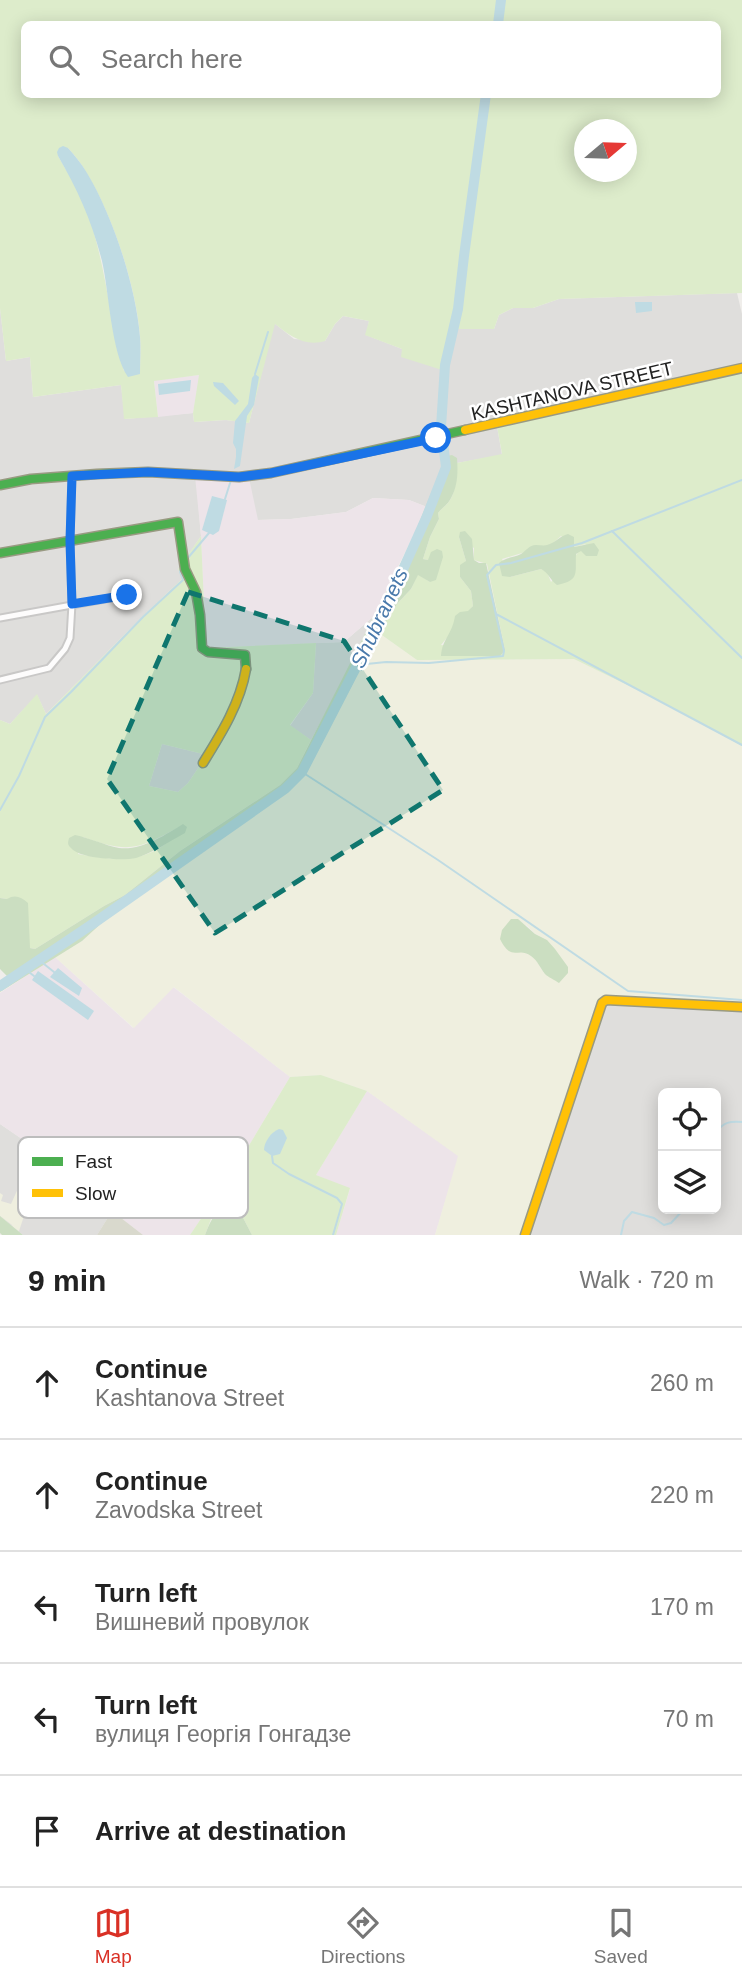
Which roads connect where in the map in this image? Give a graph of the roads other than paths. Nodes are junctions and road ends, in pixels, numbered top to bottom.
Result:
1 (742, 368) edge
2 (72, 476) junction
3 (0, 485) edge
4 (70, 541) junction
5 (0, 553) edge
6 (127, 595) dead end
7 (72, 604) junction
8 (0, 618) edge
9 (0, 680) edge
10 (203, 763) dead end
11 (742, 1007) edge
12 (525, 1235) edge

1 - 2 street, KASHTANOVA STREET
2 - 3 street, KASHTANOVA STREET
2 - 4 street
4 - 5 street
4 - 7 street
4 - 10 street
6 - 7 street
7 - 8 street
7 - 9 street
11 - 12 street

